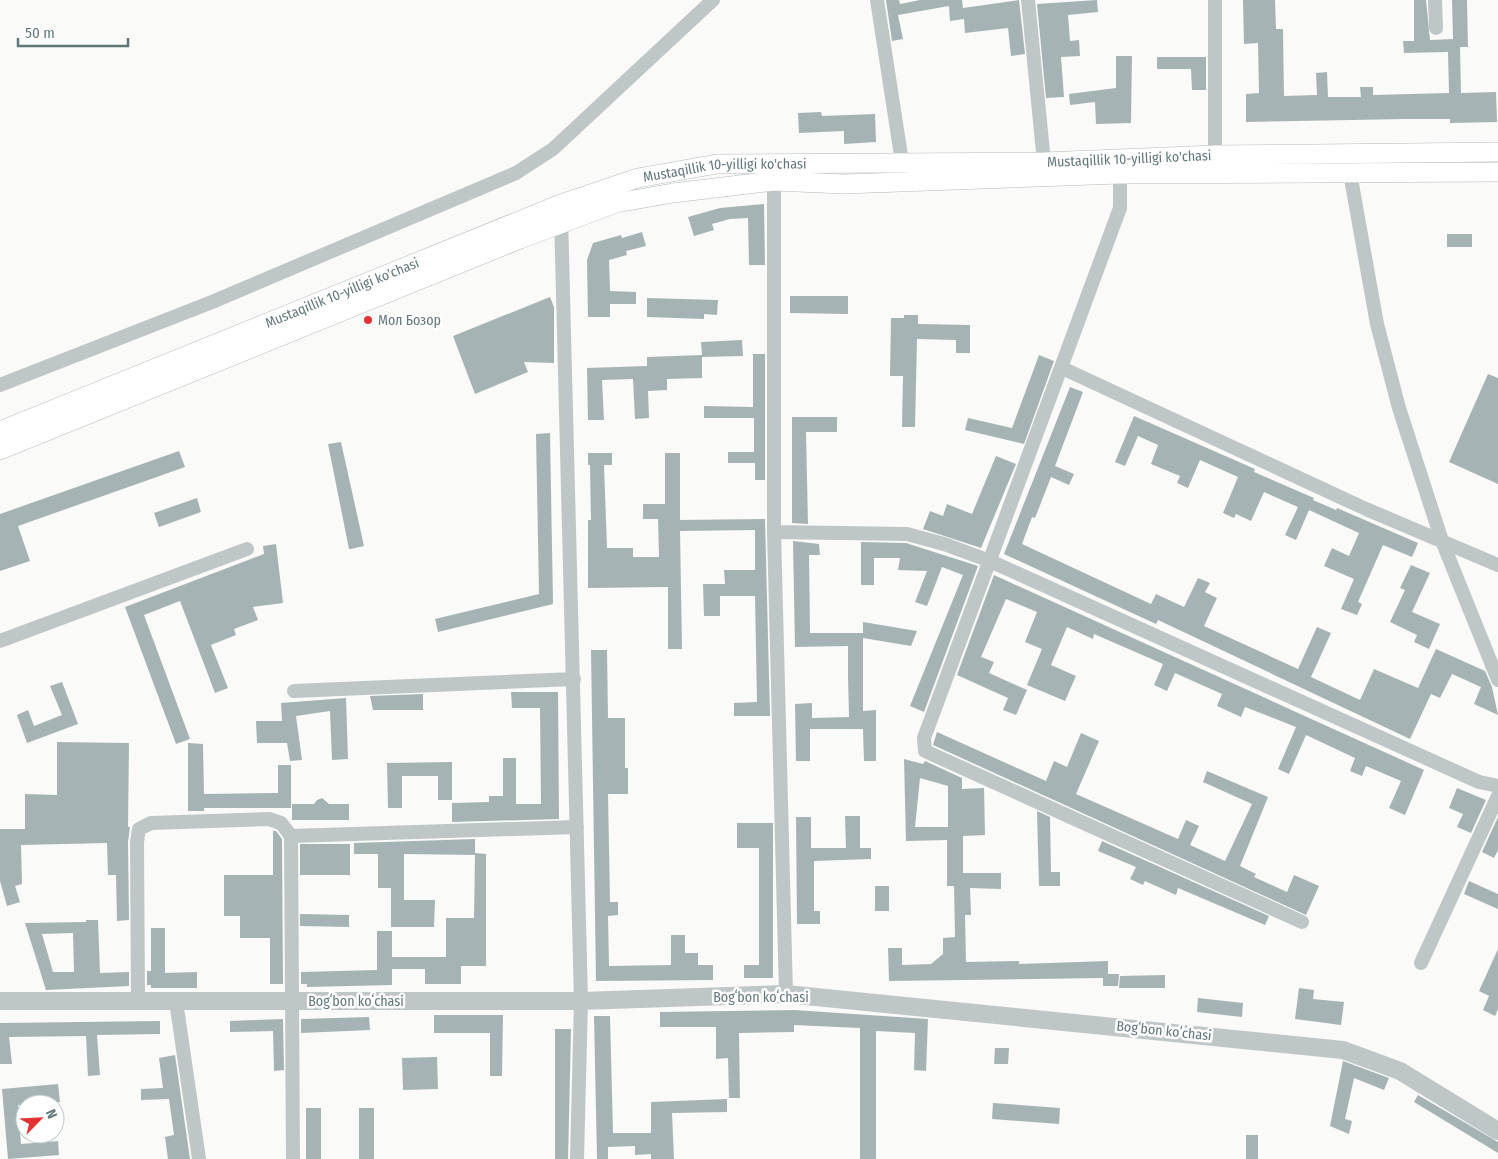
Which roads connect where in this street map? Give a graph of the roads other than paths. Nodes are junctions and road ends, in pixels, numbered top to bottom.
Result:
1 (713, 0) edge
2 (876, 0) edge
3 (1028, 0) edge
4 (1215, 0) edge
5 (1435, 0) edge
6 (1436, 28) dead end
7 (1498, 152) edge
8 (1215, 155) junction
9 (902, 162) junction
10 (1044, 162) junction
11 (1498, 172) edge
12 (1350, 173) junction
13 (1120, 174) junction
14 (774, 182) junction
15 (561, 204) junction
16 (562, 224) junction
17 (1062, 368) junction
18 (0, 385) edge
19 (0, 431) edge
20 (0, 450) edge
21 (774, 532) junction
22 (1442, 541) junction
23 (248, 549) dead end
24 (990, 561) junction
25 (1498, 566) edge
26 (0, 641) edge
27 (574, 679) junction
28 (1498, 680) edge
29 (294, 691) dead end
30 (1498, 786) edge
31 (1498, 796) edge
32 (577, 826) junction
33 (291, 836) junction
34 (1302, 922) dead end
35 (1421, 962) dead end
36 (786, 994) junction
37 (0, 1001) edge
38 (138, 1001) junction
39 (176, 1001) junction
40 (292, 1001) junction
41 (581, 1001) junction
42 (1498, 1131) edge
43 (199, 1159) edge
44 (293, 1159) edge
45 (577, 1159) edge

1 - 18 street
2 - 9 street
3 - 10 street
4 - 8 street
5 - 6 street
7 - 8 main road, Mustaqillik 10-yilligi ko'chasi
8 - 10 main road, Mustaqillik 10-yilligi ko'chasi
9 - 10 main road, Mustaqillik 10-yilligi ko'chasi
9 - 15 main road, Mustaqillik 10-yilligi ko'chasi
11 - 12 main road, Mustaqillik 10-yilligi ko'chasi
12 - 13 main road, Mustaqillik 10-yilligi ko'chasi
12 - 22 street
13 - 14 main road, Mustaqillik 10-yilligi ko'chasi
13 - 17 street
14 - 16 main road, Mustaqillik 10-yilligi ko'chasi
14 - 21 street
15 - 16 street
15 - 19 main road, Mustaqillik 10-yilligi ko'chasi
16 - 20 main road, Mustaqillik 10-yilligi ko'chasi
16 - 27 street
17 - 22 street
17 - 24 street
21 - 24 street
21 - 36 street
22 - 25 street
22 - 28 street
23 - 26 street
24 - 30 street
24 - 34 street
27 - 29 street
27 - 32 street
31 - 35 street
32 - 33 street
32 - 41 street
33 - 38 street
33 - 40 street
36 - 41 street, Bogʻbon koʻchasi
36 - 42 street, Bogʻbon koʻchasi
37 - 38 street, Bogʻbon koʻchasi
38 - 39 street, Bogʻbon koʻchasi
39 - 40 street, Bogʻbon koʻchasi
39 - 43 street
40 - 41 street, Bogʻbon koʻchasi
40 - 44 street
41 - 45 street

